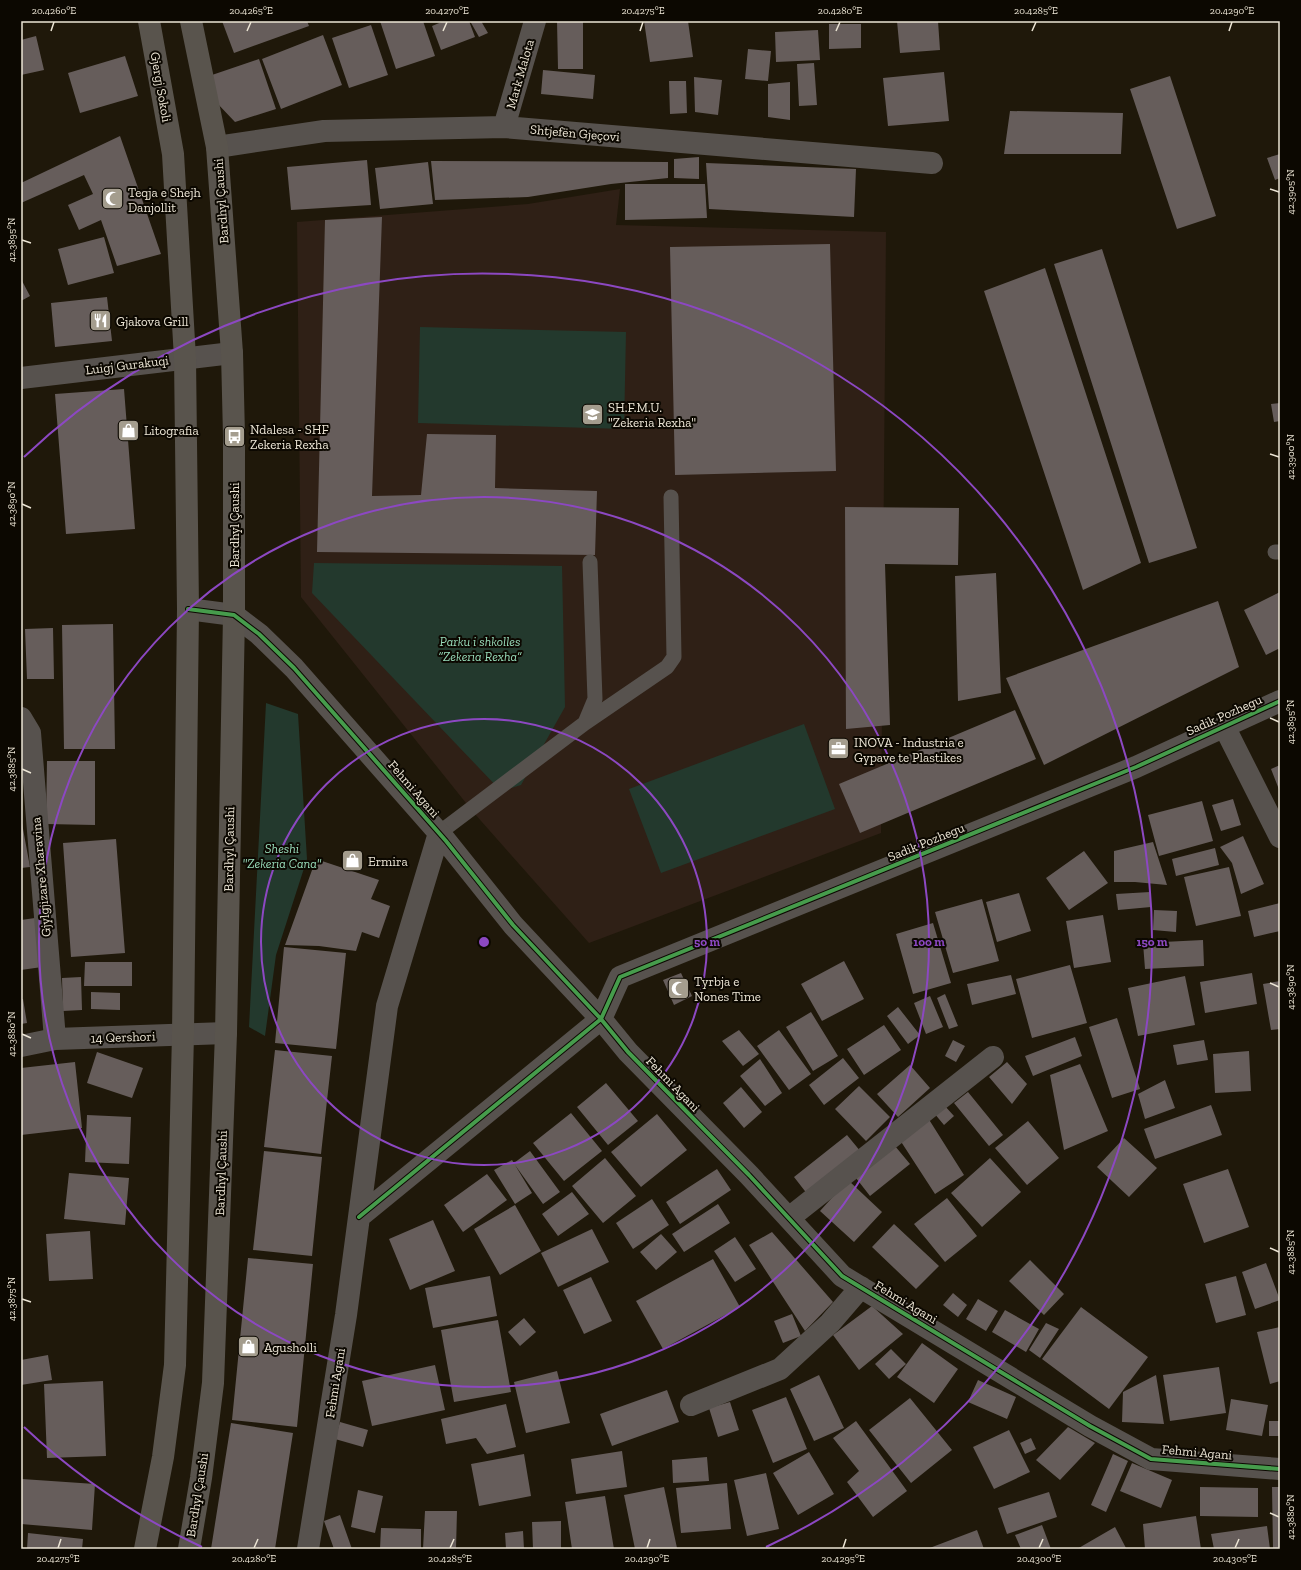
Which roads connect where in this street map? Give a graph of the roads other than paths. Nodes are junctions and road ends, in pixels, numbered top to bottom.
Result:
1 (149, 21) edge
2 (191, 21) edge
3 (535, 21) edge
4 (504, 127) junction
5 (217, 147) junction
6 (932, 163) dead end
7 (232, 352) junction
8 (185, 358) junction
9 (21, 378) edge
10 (670, 498) dead end
11 (590, 562) dead end
12 (188, 609) junction
13 (234, 615) junction
14 (1280, 701) edge
15 (21, 718) edge
16 (585, 723) junction
17 (1224, 726) junction
18 (439, 833) junction
19 (1280, 837) edge
20 (601, 1019) junction
21 (226, 1033) junction
22 (183, 1034) junction
23 (55, 1039) junction
24 (21, 1046) edge
25 (993, 1057) dead end
26 (358, 1217) junction
27 (788, 1218) junction
28 (861, 1287) junction
29 (691, 1405) dead end
30 (1280, 1469) edge
31 (145, 1549) edge
32 (189, 1549) edge
33 (308, 1549) edge

1 - 8 main road, Gjergj Sokoli
2 - 5 main road
3 - 4 street, Mark Malota
4 - 5 street, Shtjefën Gjeçovi
4 - 6 street, Shtjefën Gjeçovi
5 - 7 main road, Bardhyl Çaushi
7 - 8 street, Luigj Gurakuqi
7 - 13 main road, Bardhyl Çaushi
8 - 9 street, Luigj Gurakuqi
8 - 12 main road
10 - 16 lane, Fehmi Agani
11 - 16 lane
12 - 13 street, Fehmi Agani
12 - 22 main road
13 - 18 street, Fehmi Agani
13 - 21 main road, Bardhyl Çaushi
14 - 17 street, Sadik Pozhegu
15 - 23 street, Gjylgjizare Xharavina
16 - 18 lane, Fehmi Agani
17 - 19 street
17 - 20 street, Sadik Pozhegu
18 - 20 street, Fehmi Agani
18 - 26 street, Fehmi Agani
20 - 26 street
20 - 27 street, Fehmi Agani
21 - 22 street, 14 Qershori
21 - 32 main road, Bardhyl Çaushi
22 - 23 street, 14 Qershori
22 - 31 main road
23 - 24 street, 14 Qershori
25 - 27 street
26 - 33 street, Fehmi Agani
27 - 28 street, Fehmi Agani
28 - 29 street, Fehmi Agani
28 - 30 street, Fehmi Agani

